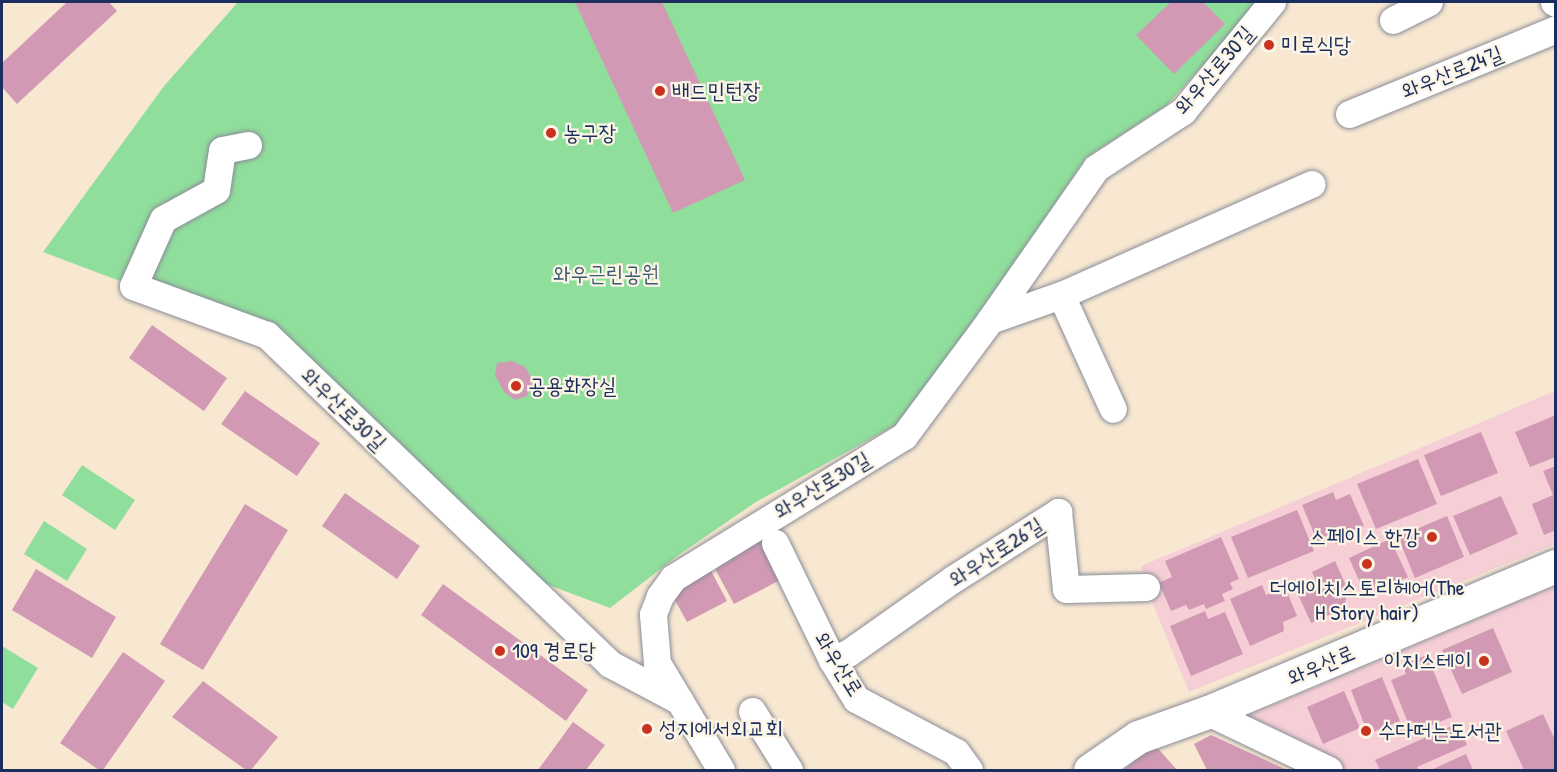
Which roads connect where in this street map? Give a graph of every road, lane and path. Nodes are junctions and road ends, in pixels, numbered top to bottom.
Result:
1 (1272, 2) edge
2 (1429, 2) edge
3 (1394, 20) dead end
4 (1556, 29) edge
5 (1349, 114) dead end
6 (248, 145) dead end
7 (1312, 184) dead end
8 (1061, 295) junction
9 (990, 320) junction
10 (1113, 409) dead end
11 (775, 543) dead end
12 (1556, 566) edge
13 (1146, 587) dead end
14 (832, 660) junction
15 (681, 702) junction
16 (752, 711) dead end
17 (1208, 712) junction
18 (721, 771) edge
19 (789, 771) edge
20 (969, 771) edge
21 (1090, 771) edge
22 (1329, 771) edge

1 - 9 street, 와우산로30길
2 - 3 street
4 - 5 street, 와우산로24길
6 - 15 street, 와우산로30길
7 - 8 street
8 - 9 street
8 - 10 street
9 - 15 street, 와우산로30길
11 - 14 street, 와우산로
12 - 17 street, 와우산로
13 - 14 street, 와우산로26길
14 - 20 street, 와우산로
15 - 18 street, 와우산로30길
16 - 19 street
17 - 21 street, 와우산로
17 - 22 street

